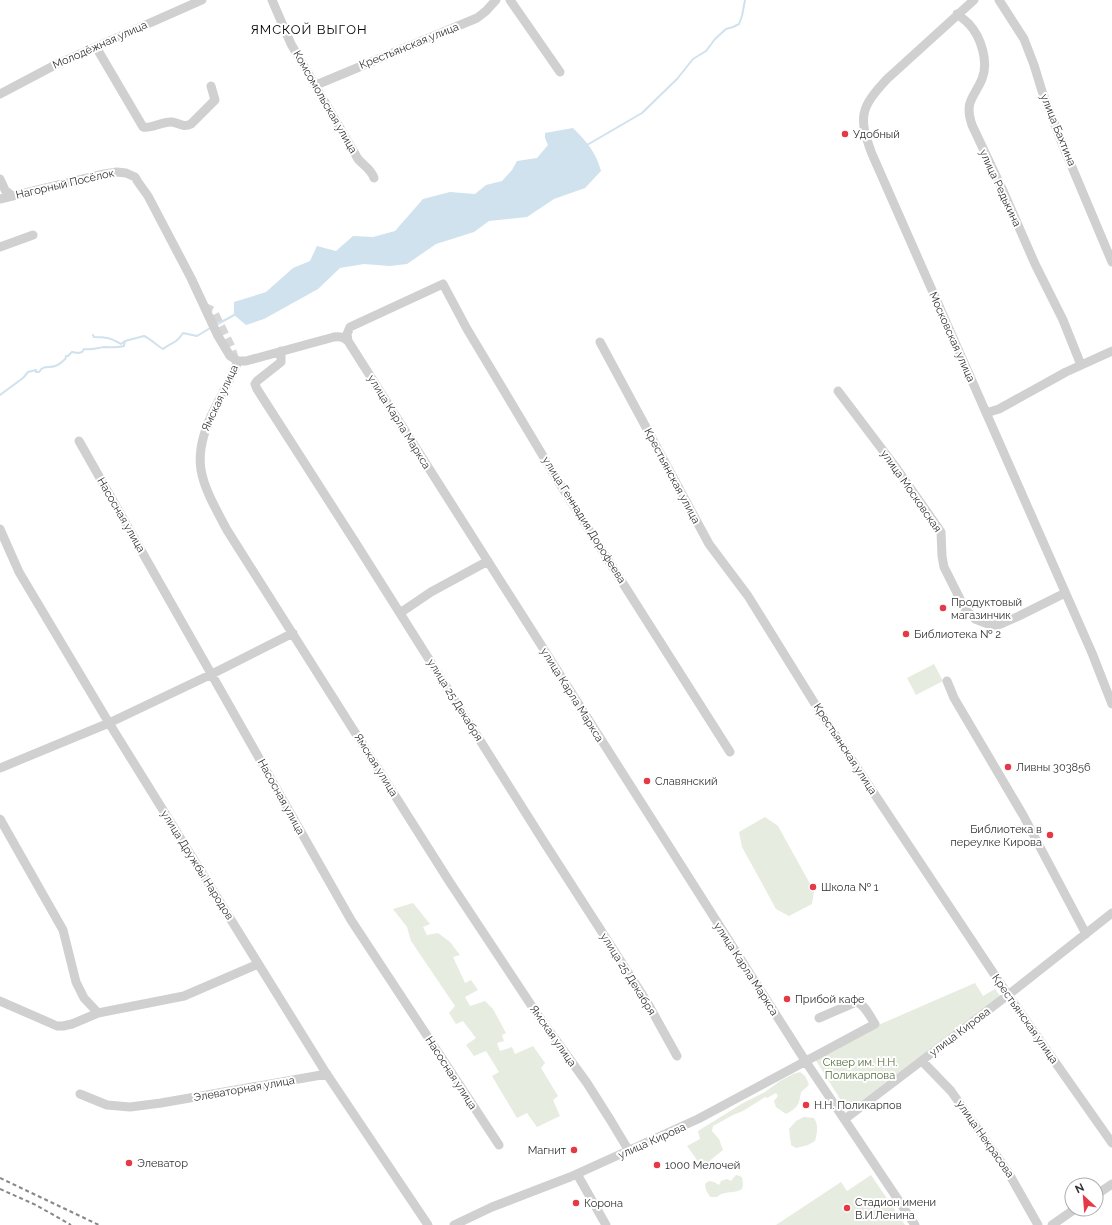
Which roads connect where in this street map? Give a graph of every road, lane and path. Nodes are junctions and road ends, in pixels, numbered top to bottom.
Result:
1 (202, 0) edge
2 (272, 0) edge
3 (496, 0) edge
4 (510, 0) edge
5 (974, 0) edge
6 (999, 0) edge
7 (957, 14) junction
8 (96, 47) junction
9 (560, 72) dead end
10 (316, 85) junction
11 (211, 86) dead end
12 (0, 94) edge
13 (374, 178) dead end
14 (0, 179) edge
15 (12, 196) junction
16 (0, 199) edge
17 (33, 235) dead end
18 (0, 247) edge
19 (1112, 262) edge
20 (348, 341) junction
21 (600, 342) dead end
22 (281, 351) junction
23 (1112, 351) edge
24 (234, 358) junction
25 (1080, 365) junction
26 (838, 391) dead end
27 (986, 413) junction
28 (79, 440) dead end
29 (0, 529) edge
30 (488, 561) junction
31 (1065, 593) junction
32 (400, 613) junction
33 (293, 633) junction
34 (212, 674) junction
35 (947, 681) dead end
36 (1112, 704) edge
37 (109, 723) junction
38 (730, 752) dead end
39 (0, 768) edge
40 (0, 820) edge
41 (1112, 913) edge
42 (1086, 934) junction
43 (258, 964) junction
44 (1008, 995) junction
45 (0, 1001) edge
46 (98, 1013) junction
47 (819, 1018) dead end
48 (677, 1056) dead end
49 (922, 1060) junction
50 (806, 1062) junction
51 (327, 1074) junction
52 (80, 1094) dead end
53 (845, 1119) junction
54 (1112, 1143) edge
55 (499, 1145) dead end
56 (629, 1151) junction
57 (577, 1174) junction
58 (1064, 1217) edge
59 (428, 1225) edge
60 (454, 1225) edge
61 (606, 1225) edge
62 (915, 1225) edge
63 (1038, 1225) edge
64 (1052, 1225) edge

1 - 8 street, Молодёжная улица
2 - 10 street, Комсомольская улица
3 - 10 street, Крестьянская улица
4 - 9 street
5 - 7 street, Московская улица
6 - 19 street, улица Бахтина
7 - 25 street, улица Редькина
7 - 27 street, Московская улица
8 - 11 street
8 - 12 street, Молодёжная улица
10 - 13 street, Комсомольская улица
14 - 15 street
15 - 16 street, Нагорный Посёлок
15 - 24 street, Нагорный Посёлок
17 - 18 street
20 - 22 street
20 - 30 street, улица Карла Маркса
20 - 38 street, улица Геннадия Дорофеева
21 - 44 street, Крестьянская улица
22 - 24 street
22 - 32 street, улица 25 Декабря
23 - 25 street
24 - 33 street, Ямская улица
25 - 27 street
26 - 31 street, улица Московская
27 - 31 street, Московская улица
28 - 34 street, Насосная улица
29 - 37 street, улица Дружбы Народов
30 - 32 street
30 - 50 street, улица Карла Маркса
31 - 36 street, Московская улица
32 - 48 street, улица 25 Декабря
33 - 34 street
33 - 56 street, Ямская улица
34 - 37 street
34 - 55 street, Насосная улица
35 - 42 street
37 - 39 street
37 - 43 street, улица Дружбы Народов
40 - 46 street
41 - 42 street, улица Кирова
42 - 44 street, улица Кирова
43 - 46 street
43 - 51 street, улица Дружбы Народов
44 - 49 street, улица Кирова
44 - 54 street, Крестьянская улица
45 - 46 street
47 - 50 street, улица Кирова
49 - 53 street, улица Кирова
49 - 63 street, улица Некрасова
50 - 53 street, улица Карла Маркса
50 - 56 street, улица Кирова
51 - 52 street, Элеваторная улица
51 - 59 street, улица Дружбы Народов
53 - 62 street, улица Карла Маркса
56 - 57 street, улица Кирова
57 - 60 street, улица Кирова
57 - 61 street
58 - 64 street

